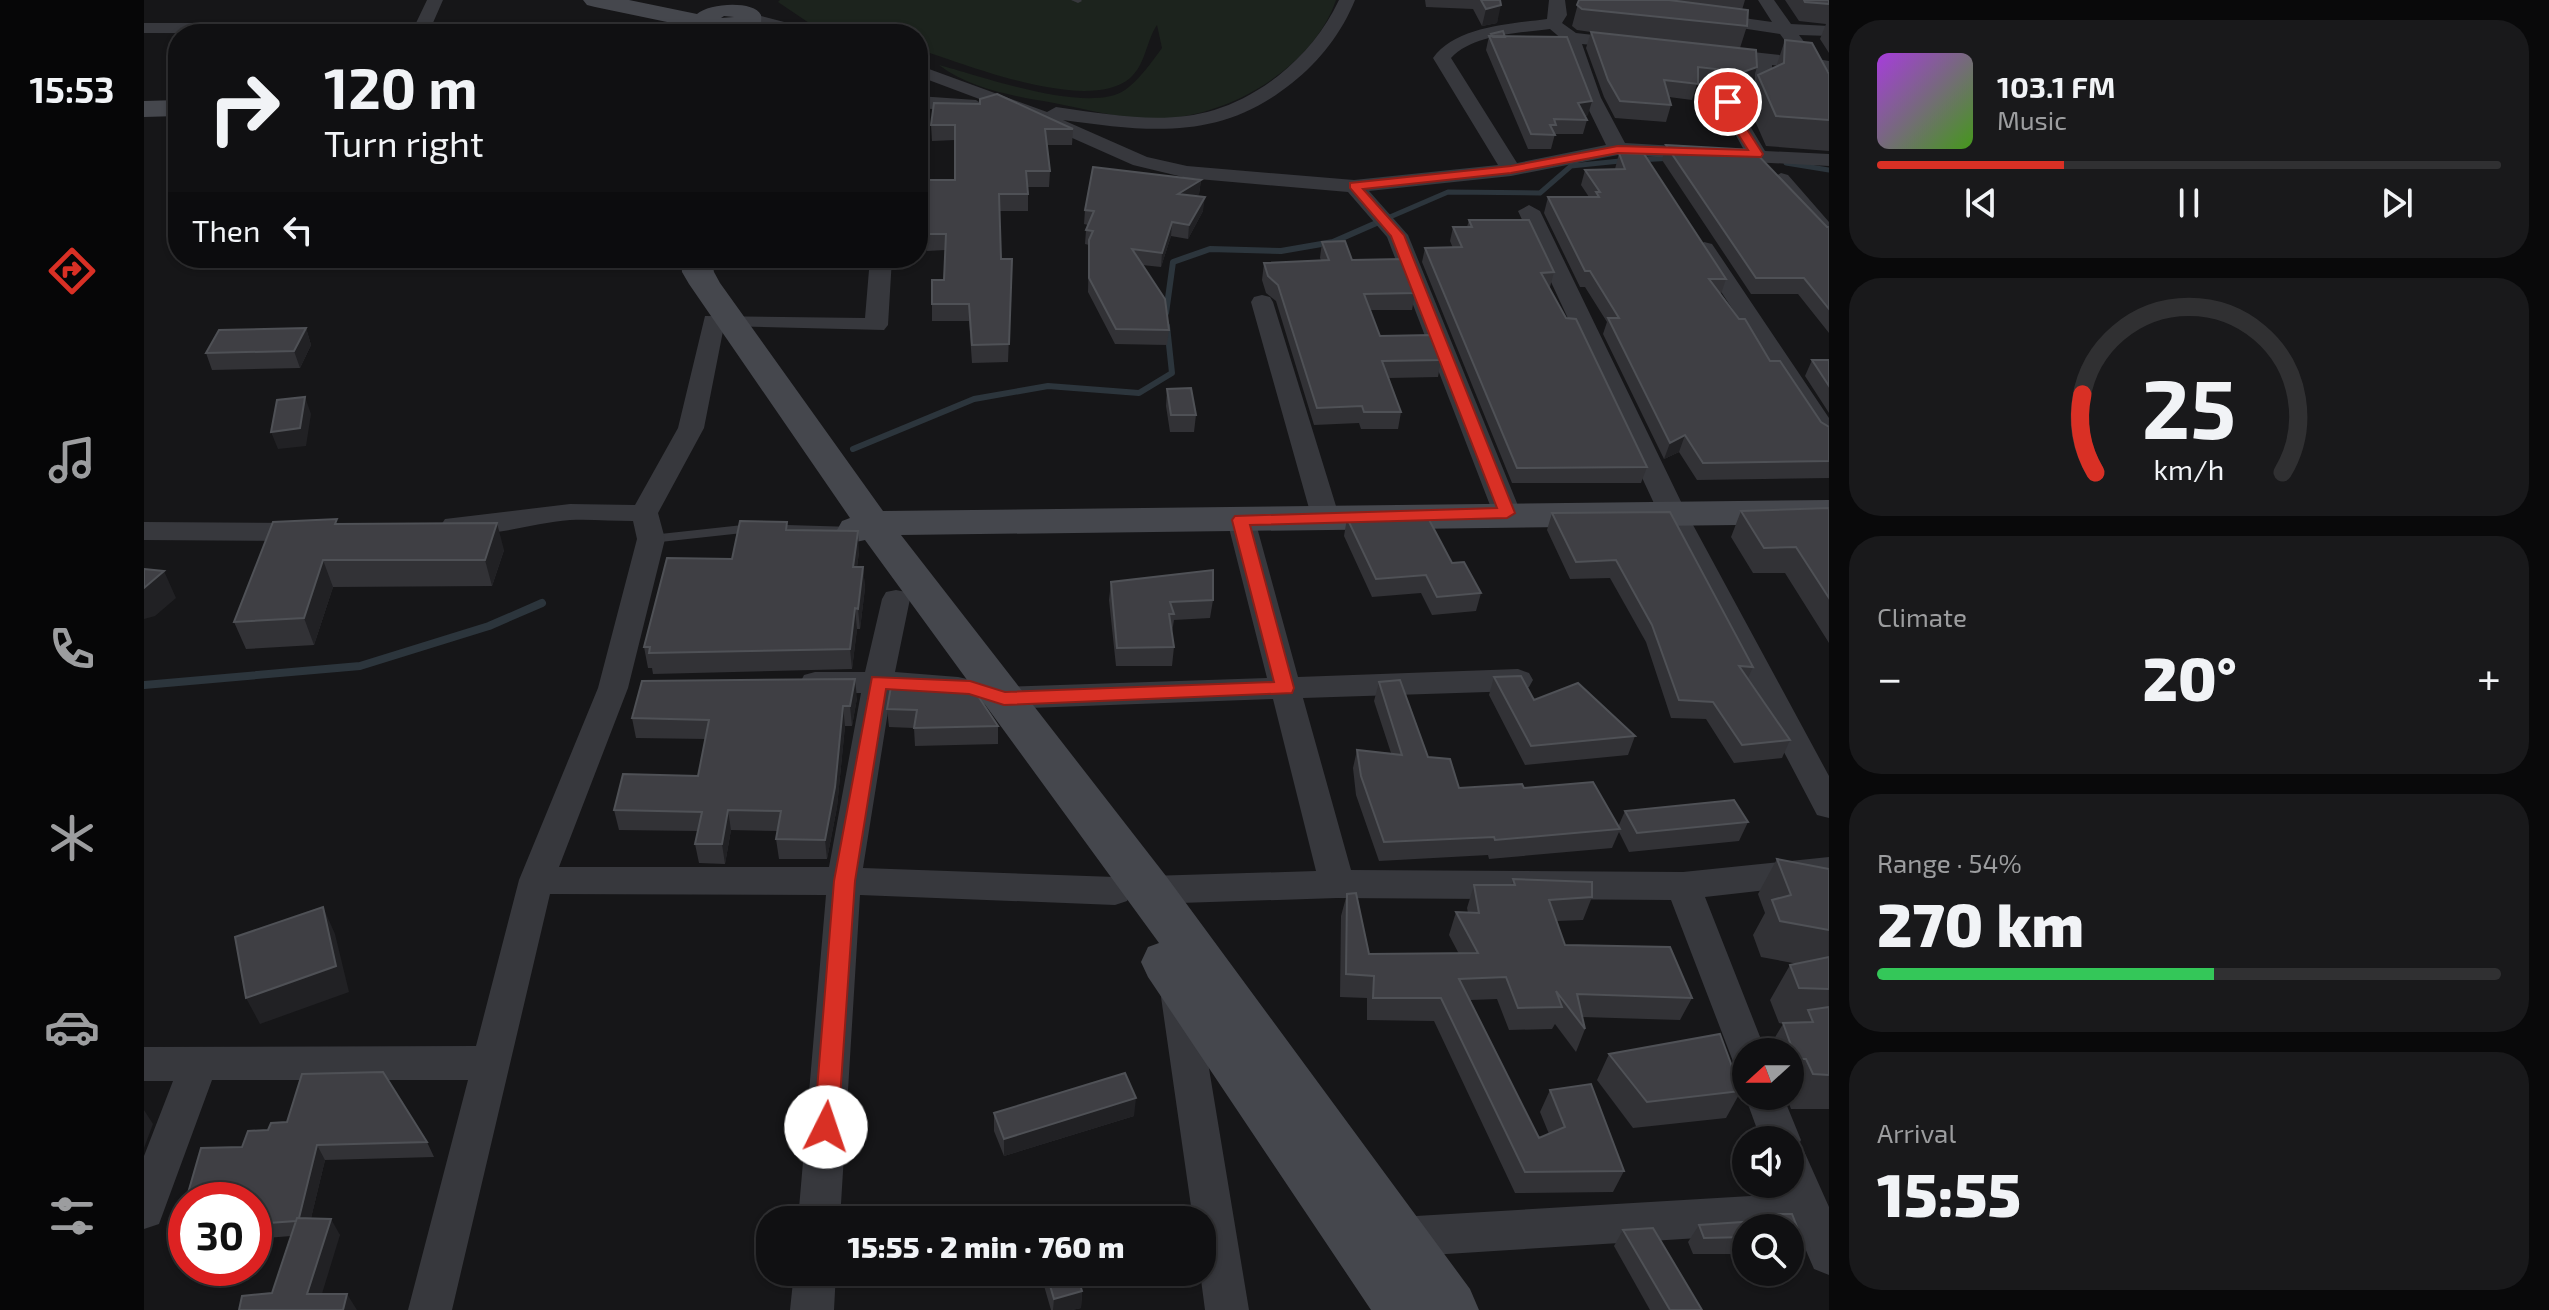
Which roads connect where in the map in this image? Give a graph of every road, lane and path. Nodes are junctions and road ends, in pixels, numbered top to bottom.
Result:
1 (435, 0) edge
2 (595, 0) edge
3 (675, 0) edge
4 (1347, 0) edge
5 (1557, 0) edge
6 (1766, 0) edge
7 (646, 1) edge
8 (1692, 16) edge
9 (733, 17) edge
10 (1553, 23) junction
11 (423, 24) edge
12 (764, 24) edge
13 (144, 28) edge
14 (168, 28) edge
15 (1783, 29) junction
16 (1829, 31) edge
17 (1571, 38) junction
18 (1643, 45) edge
19 (1703, 52) edge
20 (1763, 58) junction
21 (1821, 66) edge
22 (928, 74) edge
23 (1829, 89) edge
24 (928, 103) edge
25 (168, 108) edge
26 (1021, 108) junction
27 (144, 109) edge
28 (144, 120) edge
29 (168, 120) edge
30 (1618, 149) junction
31 (1642, 151) junction
32 (1757, 154) junction
33 (1829, 160) edge
34 (1511, 170) junction
35 (1655, 175) edge
36 (1781, 179) edge
37 (1354, 186) junction
38 (1529, 211) dead end
39 (1690, 227) edge
40 (1829, 235) edge
41 (680, 268) edge
42 (697, 268) edge
43 (880, 268) edge
44 (1262, 302) dead end
45 (722, 321) junction
46 (1829, 437) edge
47 (1672, 512) junction
48 (1829, 512) edge
49 (1507, 513) junction
50 (1326, 519) junction
51 (1241, 520) junction
52 (648, 526) junction
53 (421, 527) edge
54 (863, 527) junction
55 (144, 531) edge
56 (329, 532) edge
57 (896, 599) junction
58 (1518, 680) edge
59 (878, 682) junction
60 (785, 684) edge
61 (1285, 688) junction
62 (987, 693) junction
63 (1828, 804) edge
64 (1829, 870) edge
65 (536, 880) junction
66 (844, 881) junction
67 (1337, 884) junction
68 (1683, 886) junction
69 (1132, 891) junction
70 (1176, 976) junction
71 (1742, 1038) edge
72 (491, 1063) junction
73 (144, 1064) edge
74 (198, 1065) junction
75 (1803, 1198) edge
76 (820, 1206) edge
77 (144, 1210) edge
78 (1809, 1212) junction
79 (1399, 1237) junction
80 (1829, 1255) edge
81 (814, 1286) edge
82 (430, 1310) edge
83 (812, 1310) edge
84 (1227, 1310) edge
85 (1406, 1310) edge
86 (1449, 1310) edge

1 - 11 street
2 - 9 main road
3 - 7 main road
4 - 26 street
5 - 10 street
6 - 15 street
7 - 9 main road
8 - 15 street
9 - 12 street
10 - 17 street
10 - 34 street
13 - 14 street
15 - 16 street
15 - 21 street
17 - 18 street
17 - 30 street
19 - 20 street
20 - 21 street
20 - 32 street
21 - 23 street
22 - 26 street
24 - 26 street
25 - 27 main road
26 - 37 street
28 - 29 main road
30 - 31 street
30 - 34 street
31 - 32 street
31 - 35 street
32 - 33 street
34 - 37 street
36 - 40 street
37 - 49 street
38 - 47 street
39 - 46 street
41 - 45 main road
42 - 45 main road
43 - 45 street
44 - 50 street
45 - 52 street
45 - 54 main road
47 - 48 main road
47 - 49 main road
47 - 63 street
49 - 50 main road
50 - 51 main road
51 - 54 main road
51 - 61 street
52 - 53 street
52 - 54 lane
52 - 65 street
54 - 57 main road
54 - 62 main road
55 - 56 street
57 - 59 street
57 - 62 main road
58 - 61 street
59 - 60 street
59 - 62 street
59 - 66 street
61 - 62 street
61 - 67 street
62 - 69 main road
64 - 68 street
65 - 66 street
65 - 72 street
66 - 69 street
66 - 76 street
67 - 68 street
67 - 69 street
68 - 71 street
69 - 70 main road
69 - 79 main road
70 - 84 street
70 - 85 main road
72 - 74 street
72 - 82 street
73 - 74 street
74 - 77 street
75 - 78 street
78 - 79 street
78 - 80 street
79 - 86 main road
81 - 83 street

